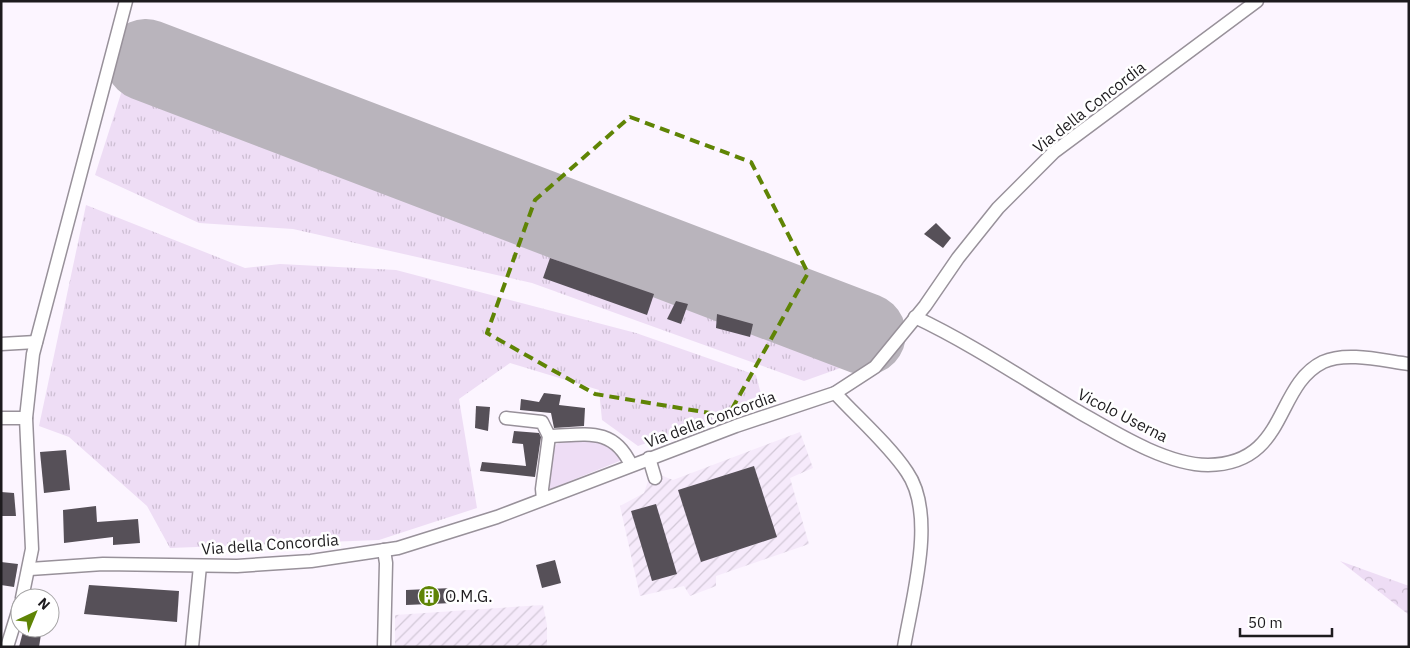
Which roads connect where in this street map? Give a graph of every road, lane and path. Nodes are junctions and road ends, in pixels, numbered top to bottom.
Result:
1 (126, 1) edge
2 (1257, 1) edge
3 (915, 317) junction
4 (36, 342) junction
5 (1, 344) edge
6 (1409, 364) edge
7 (835, 393) junction
8 (1, 418) edge
9 (26, 418) junction
10 (506, 418) dead end
11 (549, 436) junction
12 (649, 458) junction
13 (631, 465) junction
14 (655, 478) dead end
15 (543, 499) junction
16 (384, 550) junction
17 (200, 566) junction
18 (30, 569) junction
19 (25, 588) edge
20 (192, 647) edge
21 (384, 647) edge
22 (904, 647) edge

1 - 4 street
2 - 3 street, Via della Concordia
3 - 6 street, Vicolo Userna
3 - 7 street, Via della Concordia
4 - 5 street
4 - 9 street
7 - 12 street, Via della Concordia
7 - 22 street
8 - 9 street
9 - 18 street
10 - 11 street
11 - 13 street
11 - 15 street
12 - 13 street, Via della Concordia
12 - 14 street
13 - 15 street, Via della Concordia
15 - 16 street, Via della Concordia
16 - 17 street, Via della Concordia
16 - 21 street
17 - 18 street, Via della Concordia
17 - 20 street
18 - 19 street

